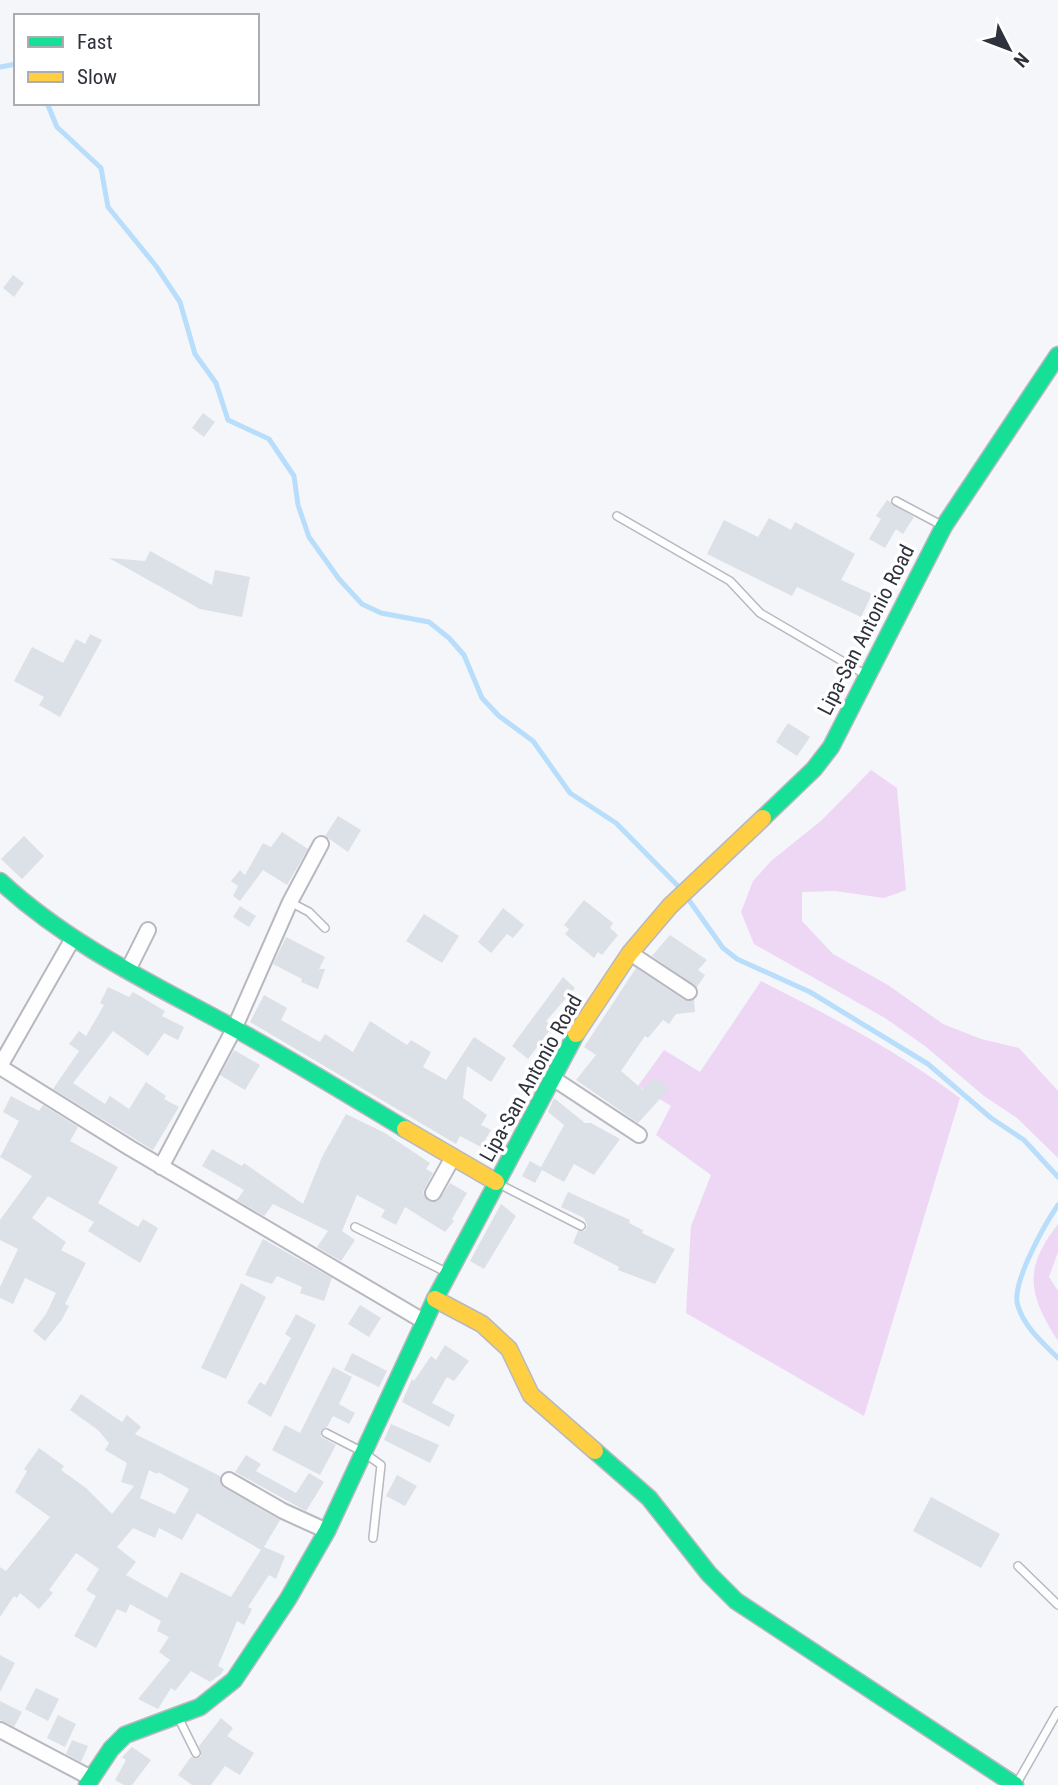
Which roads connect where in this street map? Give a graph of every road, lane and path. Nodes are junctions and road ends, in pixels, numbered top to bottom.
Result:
1 (1058, 355) edge
2 (896, 501) dead end
3 (617, 516) dead end
4 (944, 526) junction
5 (867, 675) junction
6 (321, 844) dead end
7 (0, 881) edge
8 (290, 902) junction
9 (325, 928) dead end
10 (148, 930) dead end
11 (72, 940) junction
12 (630, 953) junction
13 (128, 970) junction
14 (689, 992) dead end
15 (234, 1029) junction
16 (0, 1067) edge
17 (551, 1077) junction
18 (639, 1135) dead end
19 (453, 1157) junction
20 (161, 1167) junction
21 (496, 1182) junction
22 (432, 1193) dead end
23 (581, 1226) dead end
24 (355, 1227) dead end
25 (449, 1273) junction
26 (435, 1299) junction
27 (425, 1322) junction
28 (326, 1433) dead end
29 (363, 1452) junction
30 (229, 1480) dead end
31 (327, 1531) junction
32 (373, 1538) dead end
33 (1018, 1566) dead end
34 (1058, 1605) edge
35 (1058, 1711) edge
36 (177, 1715) junction
37 (0, 1730) edge
38 (196, 1753) dead end
39 (89, 1782) edge
40 (1015, 1785) edge

1 - 4 main road, Lipa-San Antonio Road
2 - 4 lane
3 - 5 lane
4 - 5 main road, Lipa-San Antonio Road
5 - 12 main road, Lipa-San Antonio Road
6 - 8 street
7 - 11 main road
8 - 9 lane
8 - 15 street
10 - 13 street
11 - 13 main road
11 - 16 street
12 - 14 street
12 - 17 main road, Lipa-San Antonio Road
13 - 15 main road
15 - 19 main road
15 - 20 street
16 - 20 street
17 - 18 street
17 - 21 main road, Lipa-San Antonio Road
19 - 21 main road
19 - 22 street
20 - 27 street
21 - 23 lane
21 - 25 main road, Lipa-San Antonio Road
24 - 25 lane
25 - 26 main road, Lipa-San Antonio Road
26 - 27 main road, Lipa-San Antonio Road
26 - 40 main road
27 - 29 main road, Lipa-San Antonio Road
28 - 29 lane
29 - 31 main road, Lipa-San Antonio Road
29 - 32 lane
30 - 31 street
31 - 36 main road, Lipa-San Antonio Road
33 - 34 lane
35 - 40 lane
36 - 38 lane
36 - 39 main road, Lipa-San Antonio Road
37 - 39 street

